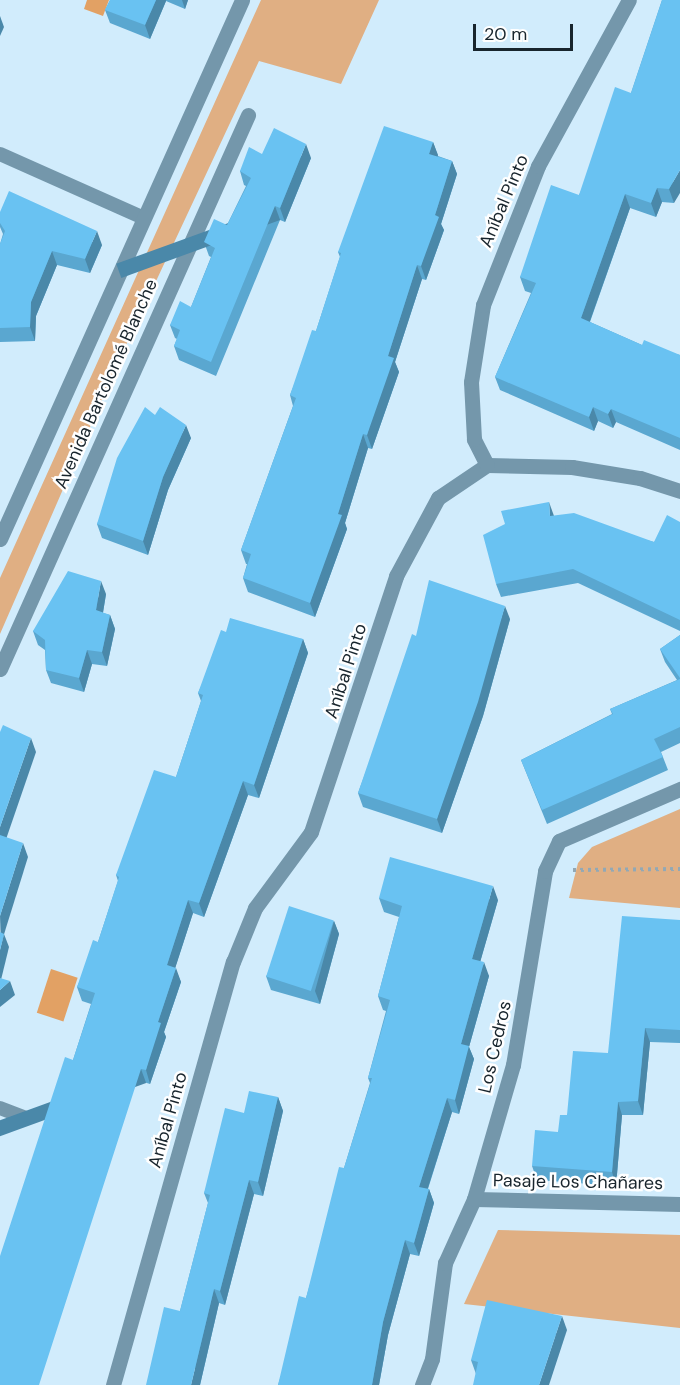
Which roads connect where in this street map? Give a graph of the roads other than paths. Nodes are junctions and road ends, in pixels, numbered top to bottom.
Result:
1 (242, 0) edge
2 (629, 0) edge
3 (248, 115) dead end
4 (0, 154) edge
5 (144, 218) junction
6 (487, 465) junction
7 (680, 490) edge
8 (0, 538) edge
9 (0, 669) edge
10 (680, 789) edge
11 (0, 1108) edge
12 (26, 1118) dead end
13 (474, 1199) junction
14 (680, 1204) edge
15 (113, 1385) edge
16 (422, 1385) edge

1 - 5 street, Avenida Bartolomé Blanche
2 - 6 street, Aníbal Pinto
3 - 9 street, Avenida Bartolomé Blanche
4 - 5 lane
5 - 8 street, Avenida Bartolomé Blanche
6 - 7 street
6 - 15 street, Aníbal Pinto
10 - 13 street, Los Cedros
11 - 12 lane
13 - 14 street, Pasaje Los Chañares
13 - 16 street, Los Cedros

